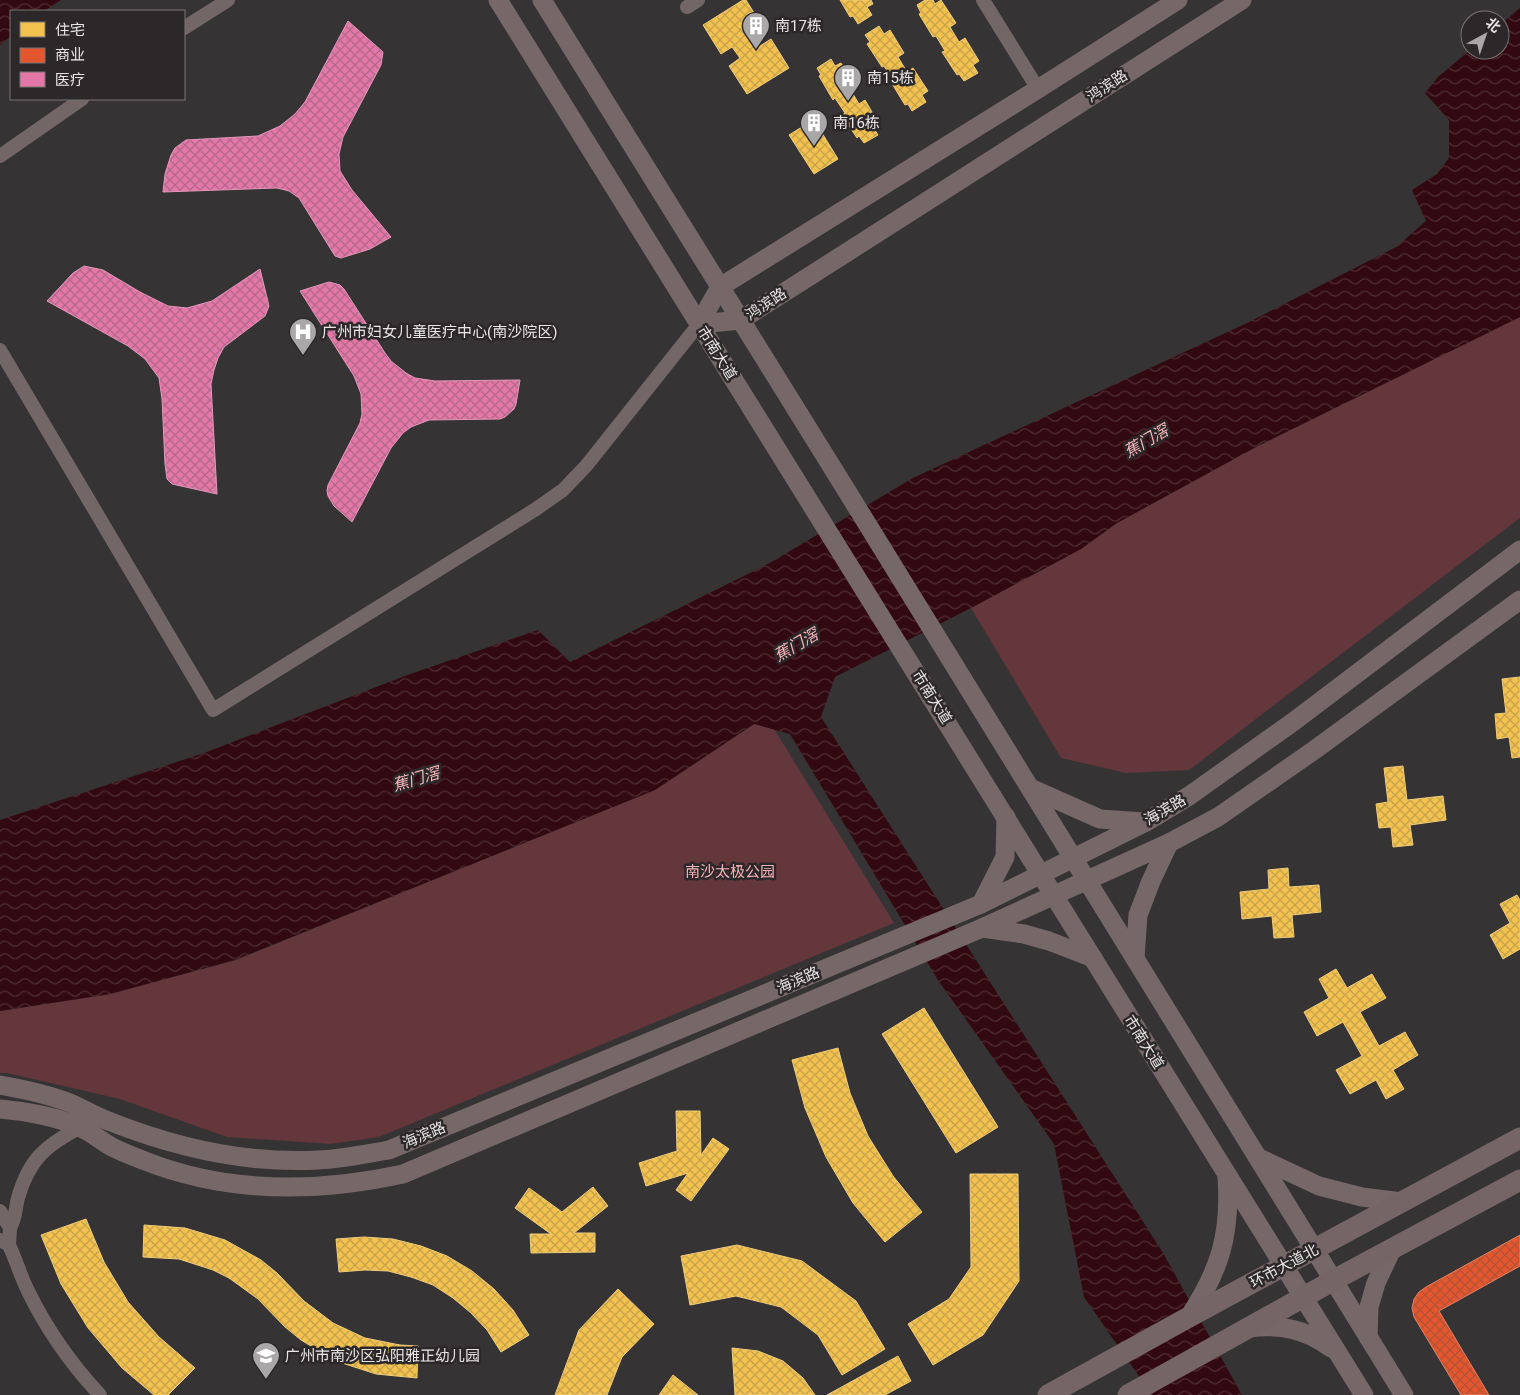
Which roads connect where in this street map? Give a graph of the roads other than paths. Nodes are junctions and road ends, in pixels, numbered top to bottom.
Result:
1 (228, 0) edge
2 (498, 0) edge
3 (542, 0) edge
4 (983, 0) edge
5 (1178, 0) edge
6 (1242, 0) edge
7 (185, 27) edge
8 (1038, 89) junction
9 (81, 100) edge
10 (0, 156) edge
11 (720, 287) junction
12 (741, 320) junction
13 (699, 324) junction
14 (0, 350) edge
15 (1520, 550) edge
16 (1520, 600) edge
17 (1030, 788) junction
18 (1006, 817) junction
19 (1146, 822) junction
20 (1169, 843) junction
21 (1073, 858) junction
22 (1041, 874) junction
23 (1087, 880) junction
24 (1054, 895) junction
25 (981, 904) junction
26 (982, 928) junction
27 (1093, 958) junction
28 (1135, 958) junction
29 (0, 1085) edge
30 (0, 1109) edge
31 (81, 1127) junction
32 (1520, 1138) edge
33 (1258, 1158) junction
34 (1226, 1174) junction
35 (1520, 1180) edge
36 (1402, 1202) junction
37 (0, 1211) edge
38 (10, 1228) junction
39 (5, 1243) edge
40 (1392, 1249) junction
41 (1315, 1250) junction
42 (1283, 1267) junction
43 (1334, 1280) junction
44 (1303, 1298) junction
45 (1189, 1316) junction
46 (1248, 1328) junction
47 (1368, 1337) junction
48 (1336, 1352) junction
49 (100, 1395) edge
50 (1048, 1395) edge
51 (1128, 1395) edge
52 (1364, 1395) edge
53 (1404, 1395) edge

1 - 7 street
2 - 13 street, 市南大道
3 - 11 street
4 - 8 street
5 - 8 street
6 - 12 street, 鸿滨路
8 - 11 street
9 - 10 street
11 - 12 street
11 - 13 street
12 - 13 street, 鸿滨路
12 - 17 street
13 - 14 street
13 - 18 street, 市南大道
15 - 19 street, 海滨路
16 - 20 street, 海滨路
17 - 19 street
17 - 21 street
18 - 22 street, 市南大道
18 - 25 street
19 - 21 street, 海滨路
20 - 23 street, 海滨路
20 - 28 street
21 - 22 street, 海滨路
21 - 23 street
22 - 24 street, 市南大道
22 - 25 street, 海滨路
23 - 24 street, 海滨路
23 - 28 street
24 - 26 street, 海滨路
24 - 27 street, 市南大道
25 - 29 street, 海滨路
26 - 27 street
26 - 31 street, 海滨路
27 - 34 street, 市南大道
28 - 33 street
30 - 31 street, 海滨路
31 - 38 street
32 - 36 main road, 环市大道北
33 - 36 street
33 - 41 street
34 - 42 street, 市南大道
34 - 45 street
35 - 40 main road
36 - 41 main road, 环市大道北
37 - 38 street
38 - 39 street
39 - 49 street
40 - 43 main road
40 - 47 street
41 - 42 main road, 环市大道北
41 - 43 street
42 - 44 street, 市南大道
42 - 45 main road, 环市大道北
43 - 44 main road
43 - 47 street
44 - 46 main road
44 - 48 street, 市南大道
45 - 50 main road, 环市大道北
46 - 48 street
46 - 51 main road
47 - 53 street
48 - 52 street, 市南大道

